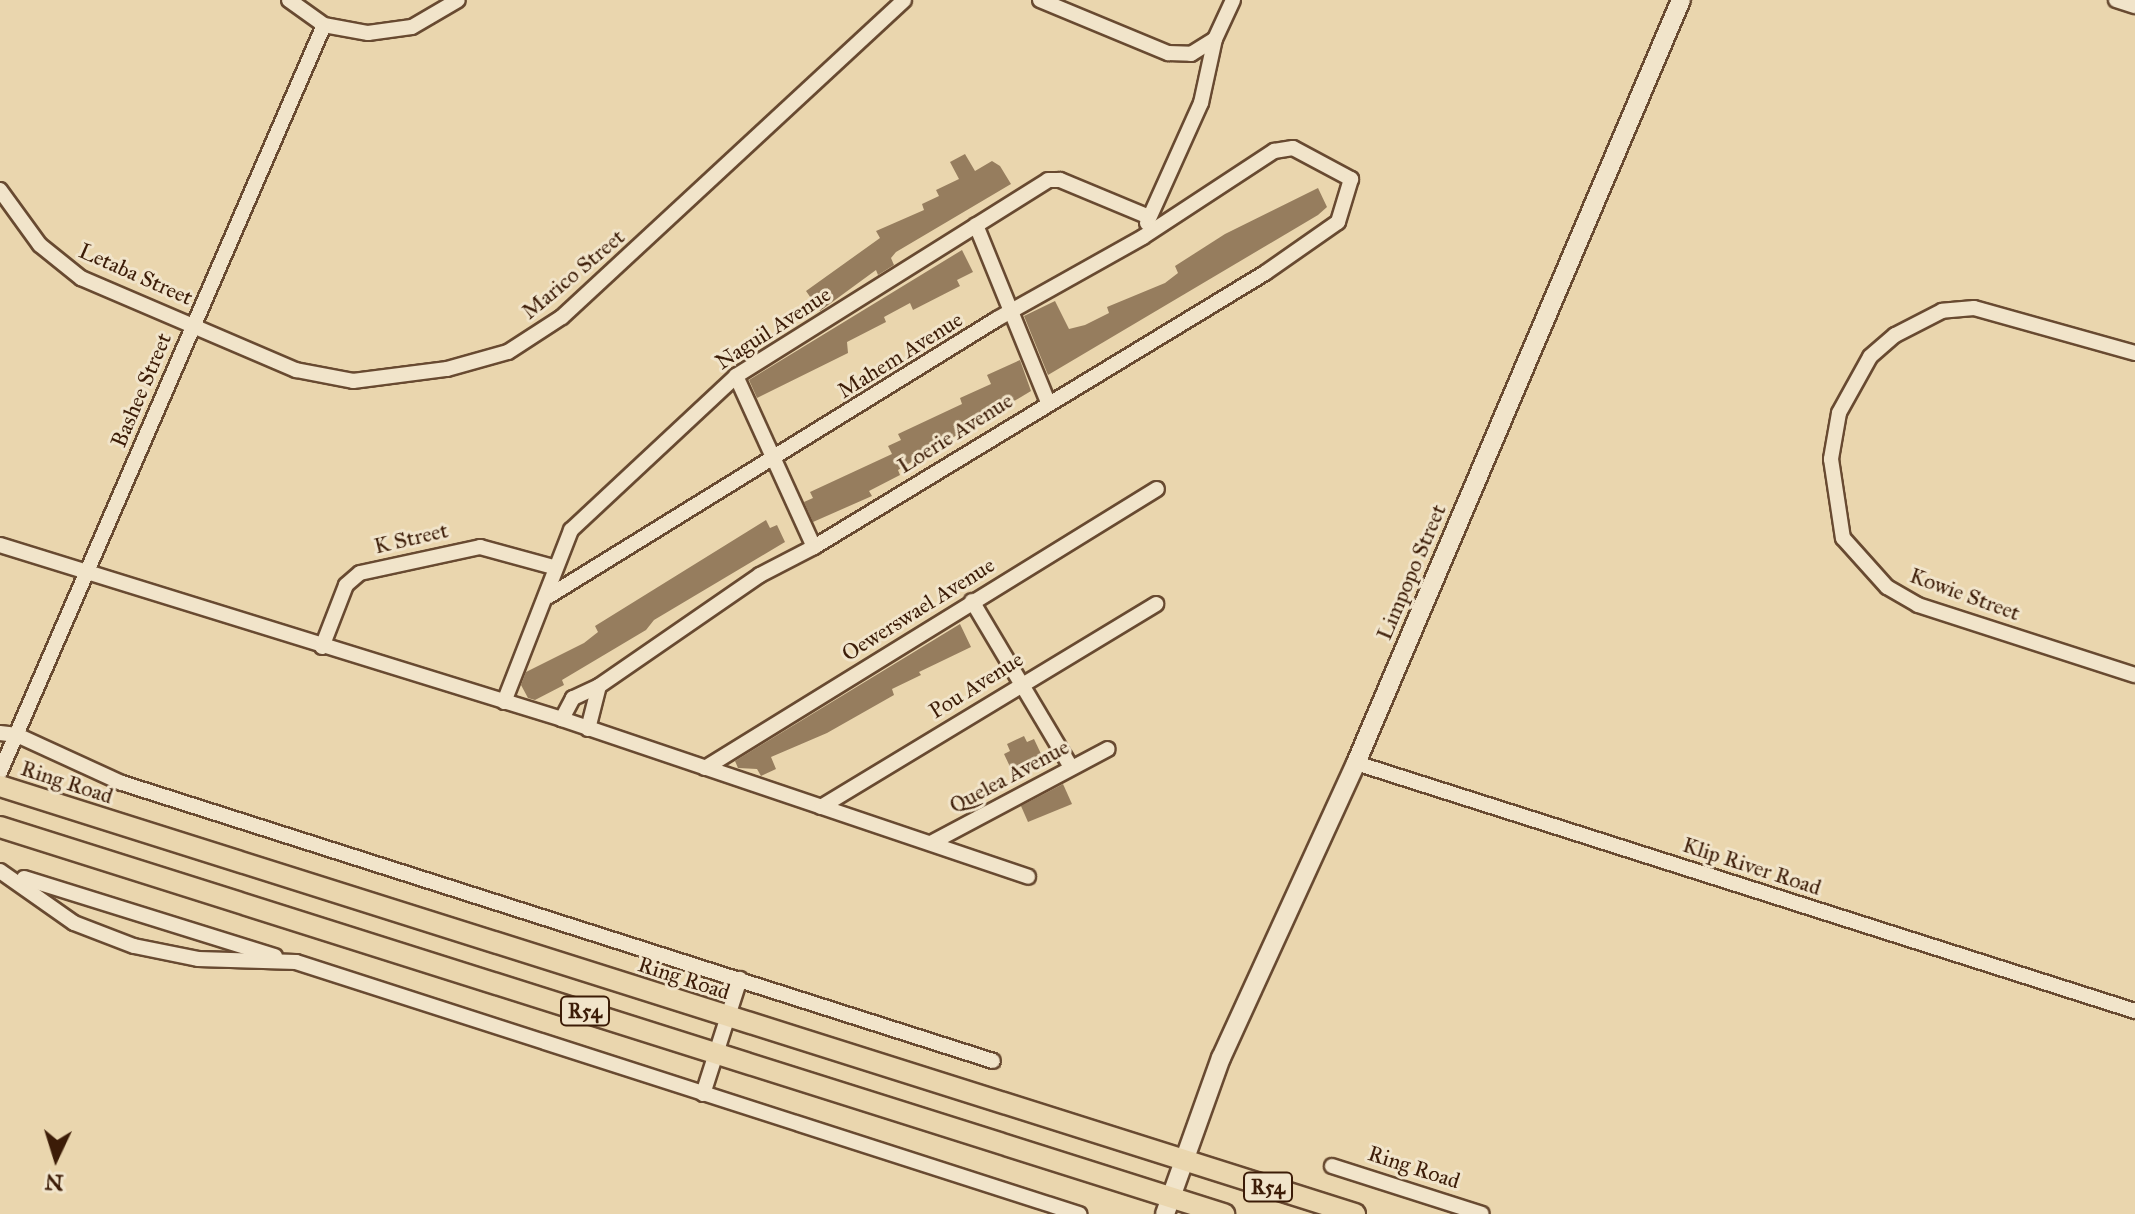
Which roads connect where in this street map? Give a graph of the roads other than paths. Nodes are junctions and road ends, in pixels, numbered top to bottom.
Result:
1 (289, 0) edge
2 (458, 0) edge
3 (904, 0) edge
4 (1040, 0) edge
5 (1233, 0) edge
6 (1681, 0) edge
7 (2116, 0) edge
8 (2135, 6) edge
9 (324, 25) junction
10 (1215, 39) junction
11 (1274, 151) joint
12 (0, 190) edge
13 (1149, 217) junction
14 (976, 225) junction
15 (1143, 237) junction
16 (1014, 309) junction
17 (193, 324) junction
18 (2135, 353) edge
19 (736, 376) junction
20 (1048, 402) junction
21 (774, 461) junction
22 (1157, 489) dead end
23 (0, 545) edge
24 (814, 547) junction
25 (553, 567) junction
26 (88, 574) junction
27 (549, 596) junction
28 (972, 601) junction
29 (1156, 604) dead end
30 (322, 647) junction
31 (2135, 675) edge
32 (1022, 682) junction
33 (599, 686) junction
34 (504, 702) junction
35 (562, 719) junction
36 (588, 729) junction
37 (0, 733) edge
38 (17, 735) junction
39 (1108, 749) dead end
40 (1356, 763) junction
41 (1071, 767) junction
42 (705, 768) junction
43 (0, 772) edge
44 (0, 786) edge
45 (821, 807) junction
46 (0, 827) edge
47 (931, 843) junction
48 (2, 872) edge
49 (1028, 877) dead end
50 (296, 962) junction
51 (740, 979) junction
52 (2135, 1011) edge
53 (728, 1017) junction
54 (717, 1053) junction
55 (993, 1061) dead end
56 (703, 1094) junction
57 (1181, 1161) junction
58 (1332, 1166) dead end
59 (1168, 1205) edge
60 (1079, 1214) edge
61 (1224, 1214) edge
62 (1355, 1214) edge
63 (1482, 1214) edge

1 - 9 street
2 - 9 street
3 - 17 street, Marico Street
4 - 10 street
5 - 10 street
6 - 40 street, Limpopo Street
7 - 8 street
9 - 17 street, Bashee Street
10 - 13 street
11 - 15 street, Mahem Avenue
11 - 20 street, Loerie Avenue
12 - 17 street, Letaba Street
13 - 14 street, Naguil Avenue
13 - 15 street
14 - 16 street
14 - 19 street, Naguil Avenue
15 - 16 street, Mahem Avenue
16 - 20 street
16 - 21 street, Mahem Avenue
17 - 26 street, Bashee Street
18 - 31 street, Kowie Street
19 - 21 street
19 - 25 street, Naguil Avenue
20 - 24 street, Loerie Avenue
21 - 24 street
21 - 27 street, Mahem Avenue
22 - 28 street, Oewerswael Avenue
23 - 26 street
24 - 33 street, Loerie Avenue
25 - 27 street, Naguil Avenue
25 - 30 street, K Street
26 - 30 street
26 - 38 street, Bashee Street
27 - 34 street, Naguil Avenue
28 - 32 street
28 - 42 street, Oewerswael Avenue
29 - 32 street, Pou Avenue
30 - 34 street
32 - 41 street
32 - 45 street, Pou Avenue
33 - 35 street, Loerie Avenue
33 - 36 street
34 - 35 street
35 - 36 street
36 - 42 street
37 - 38 street, Ring Road
38 - 43 street, Bashee Street
38 - 51 street, Ring Road
39 - 41 street, Quelea Avenue
40 - 52 street, Klip River Road
40 - 57 street, Limpopo Street
41 - 47 street, Quelea Avenue
42 - 45 street
44 - 53 main road, Ring Road / R54
45 - 47 street
46 - 54 main road, R54
47 - 49 street
48 - 50 street
48 - 50 street
50 - 56 street
51 - 53 street
51 - 55 street, Ring Road
53 - 54 street
53 - 57 main road, Ring Road / R54
54 - 56 street
54 - 59 main road, R54
56 - 60 street
57 - 59 street, Limpopo Street
57 - 62 main road, Ring Road / R54
58 - 63 street, Ring Road
59 - 61 main road, R54

